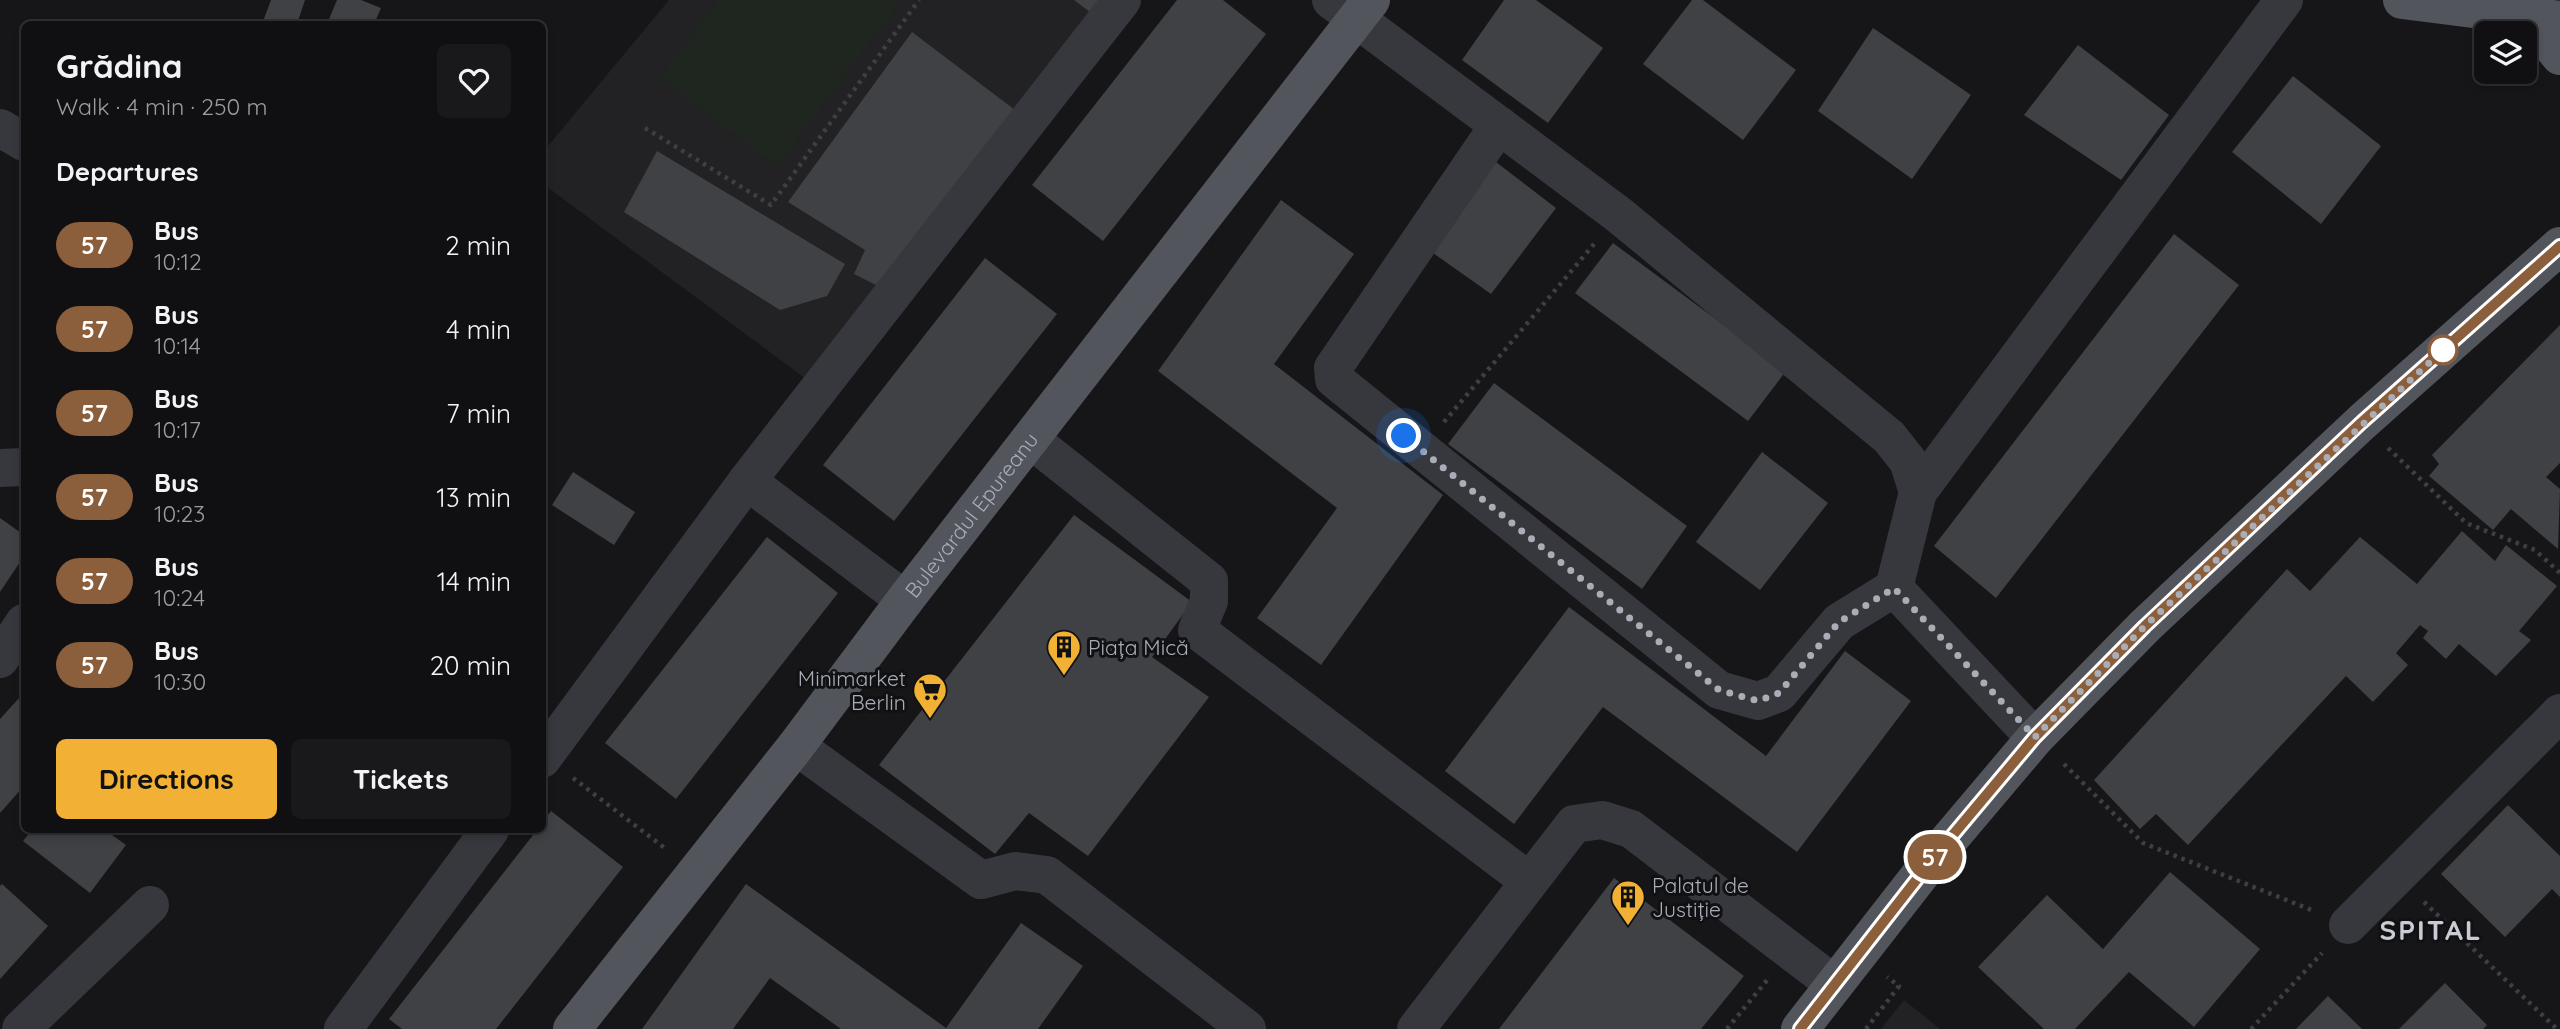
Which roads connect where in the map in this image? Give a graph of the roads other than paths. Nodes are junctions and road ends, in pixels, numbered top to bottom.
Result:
1 (1122, 0) edge
2 (2284, 0) edge
3 (2402, 0) edge
4 (1352, 7) edge
5 (2545, 12) edge
6 (2560, 34) edge
7 (2560, 56) edge
8 (1499, 125) junction
9 (0, 128) edge
10 (21, 140) edge
11 (2560, 246) edge
12 (1030, 439) junction
13 (21, 467) edge
14 (0, 468) edge
15 (747, 481) junction
16 (1918, 492) junction
17 (1894, 588) junction
18 (905, 600) junction
19 (21, 628) edge
20 (0, 659) edge
21 (2560, 713) edge
22 (2035, 737) junction
23 (796, 746) junction
24 (546, 754) edge
25 (488, 833) edge
26 (1529, 881) junction
27 (150, 905) dead end
28 (2348, 925) road end
29 (1834, 984) junction
30 (22, 1029) edge
31 (343, 1029) edge
32 (572, 1029) edge
33 (1247, 1029) edge
34 (1416, 1029) edge
35 (1800, 1029) edge

1 - 15 street
2 - 16 street
3 - 5 main road
4 - 8 street
4 - 12 main road, Bulevardul Epureanu
5 - 6 main road
5 - 7 main road
8 - 16 street
8 - 17 street
9 - 10 street
11 - 22 main road
12 - 18 main road, Bulevardul Epureanu
12 - 26 street
13 - 14 street
15 - 18 street
15 - 24 street
16 - 17 street
17 - 22 street
18 - 23 main road, Bulevardul Epureanu
19 - 20 street
21 - 28 street
22 - 29 main road
23 - 32 main road, Bulevardul Epureanu
23 - 33 street
25 - 31 street
26 - 29 street
26 - 34 street
27 - 30 street
29 - 35 main road

